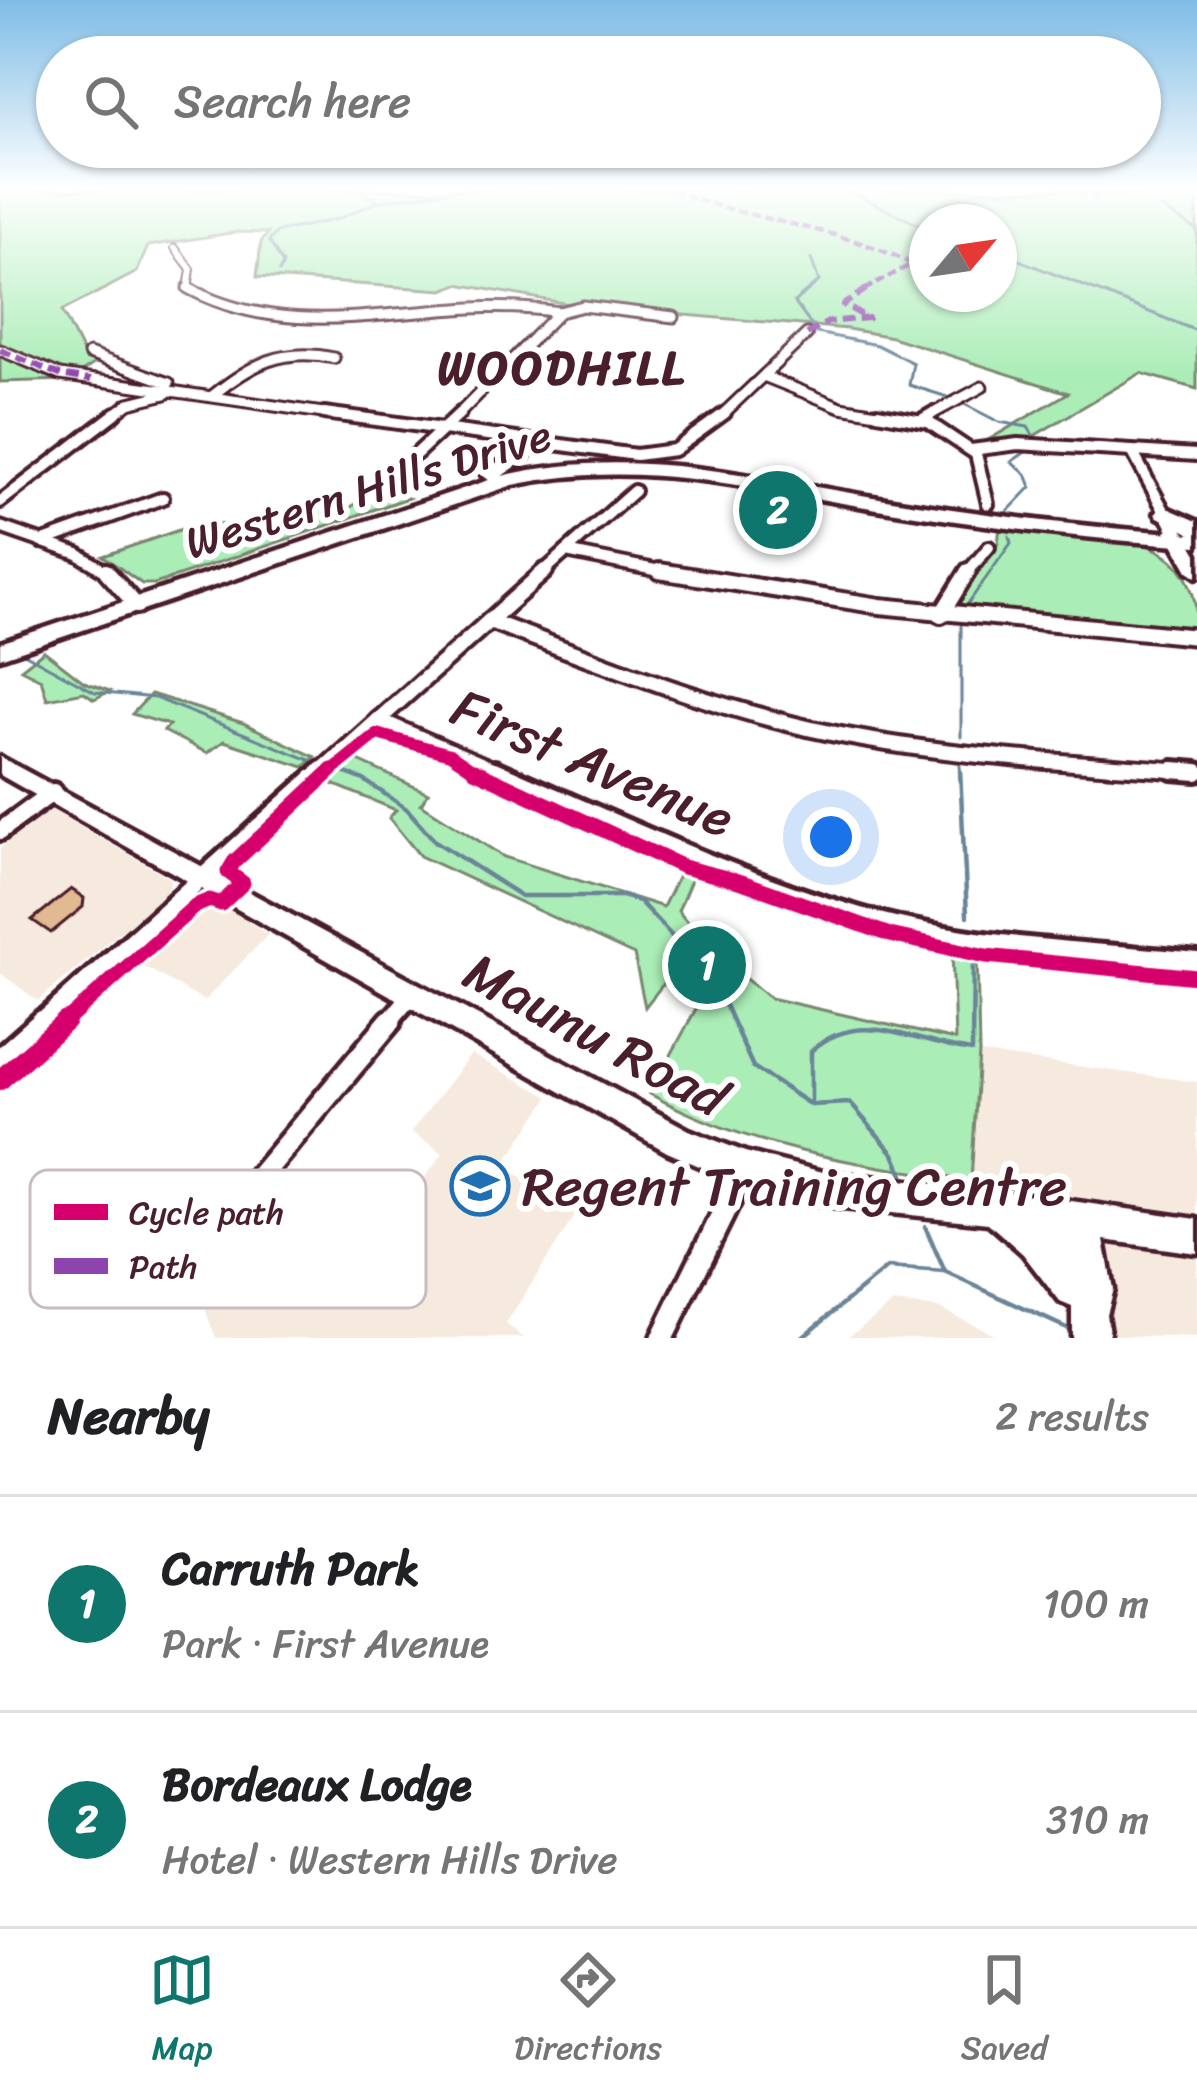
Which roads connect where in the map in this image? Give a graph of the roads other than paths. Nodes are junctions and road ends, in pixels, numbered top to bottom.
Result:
1 (179, 252) edge
2 (560, 312) junction
3 (674, 317) dead end
4 (807, 334) dead end
5 (0, 350) edge
6 (89, 354) dead end
7 (334, 358) dead end
8 (766, 377) junction
9 (124, 383) junction
10 (982, 387) dead end
11 (177, 390) junction
12 (212, 396) junction
13 (129, 404) junction
14 (921, 420) junction
15 (443, 430) junction
16 (531, 443) junction
17 (971, 450) junction
18 (1132, 451) junction
19 (1197, 455) edge
20 (549, 464) junction
21 (484, 480) junction
22 (381, 487) dead end
23 (634, 490) dead end
24 (163, 499) dead end
25 (0, 502) edge
26 (988, 504) dead end
27 (0, 527) edge
28 (1188, 540) edge
29 (41, 542) junction
30 (989, 547) dead end
31 (287, 550) junction
32 (566, 552) junction
33 (134, 603) junction
34 (941, 615) junction
35 (489, 621) junction
36 (1197, 637) edge
37 (0, 639) edge
38 (0, 651) edge
39 (378, 720) junction
40 (0, 765) edge
41 (1197, 772) edge
42 (53, 792) junction
43 (0, 830) edge
44 (204, 878) junction
45 (1197, 961) edge
46 (413, 993) junction
47 (0, 1059) edge
48 (745, 1169) junction
49 (265, 1170) edge
50 (994, 1207) junction
51 (1068, 1220) junction
52 (1197, 1236) edge
53 (1084, 1314) edge
54 (662, 1338) edge

1 - 2 street
2 - 3 street
2 - 15 street
4 - 8 street
5 - 9 street
6 - 11 street
7 - 12 street
8 - 14 street
8 - 16 street
9 - 11 street
9 - 13 street
10 - 14 street
11 - 12 street
11 - 13 street
12 - 15 street
13 - 25 street
14 - 17 street
15 - 16 street
15 - 22 street
16 - 20 highway
16 - 21 highway
17 - 18 street
17 - 26 street
18 - 19 street
18 - 28 street
20 - 21 highway, Western Hills Drive
20 - 28 highway, Western Hills Drive
21 - 31 highway, Western Hills Drive
23 - 32 street
24 - 29 street
27 - 29 street
28 - 31 highway, Western Hills Drive
29 - 33 street
30 - 34 street
31 - 33 highway, Western Hills Drive
32 - 34 street
32 - 35 street
33 - 37 highway, Western Hills Drive
33 - 38 highway, Western Hills Drive
34 - 36 street
35 - 39 street
35 - 41 street
39 - 44 street
39 - 45 street, First Avenue
40 - 42 main road, Maunu Road
42 - 43 street
42 - 44 main road, Maunu Road
44 - 46 main road, Maunu Road
44 - 47 street
46 - 48 main road, Maunu Road
46 - 49 street
48 - 50 main road, Maunu Road
48 - 54 street
50 - 51 main road, Maunu Road
50 - 53 main road
51 - 52 main road, Maunu Road
51 - 53 main road

